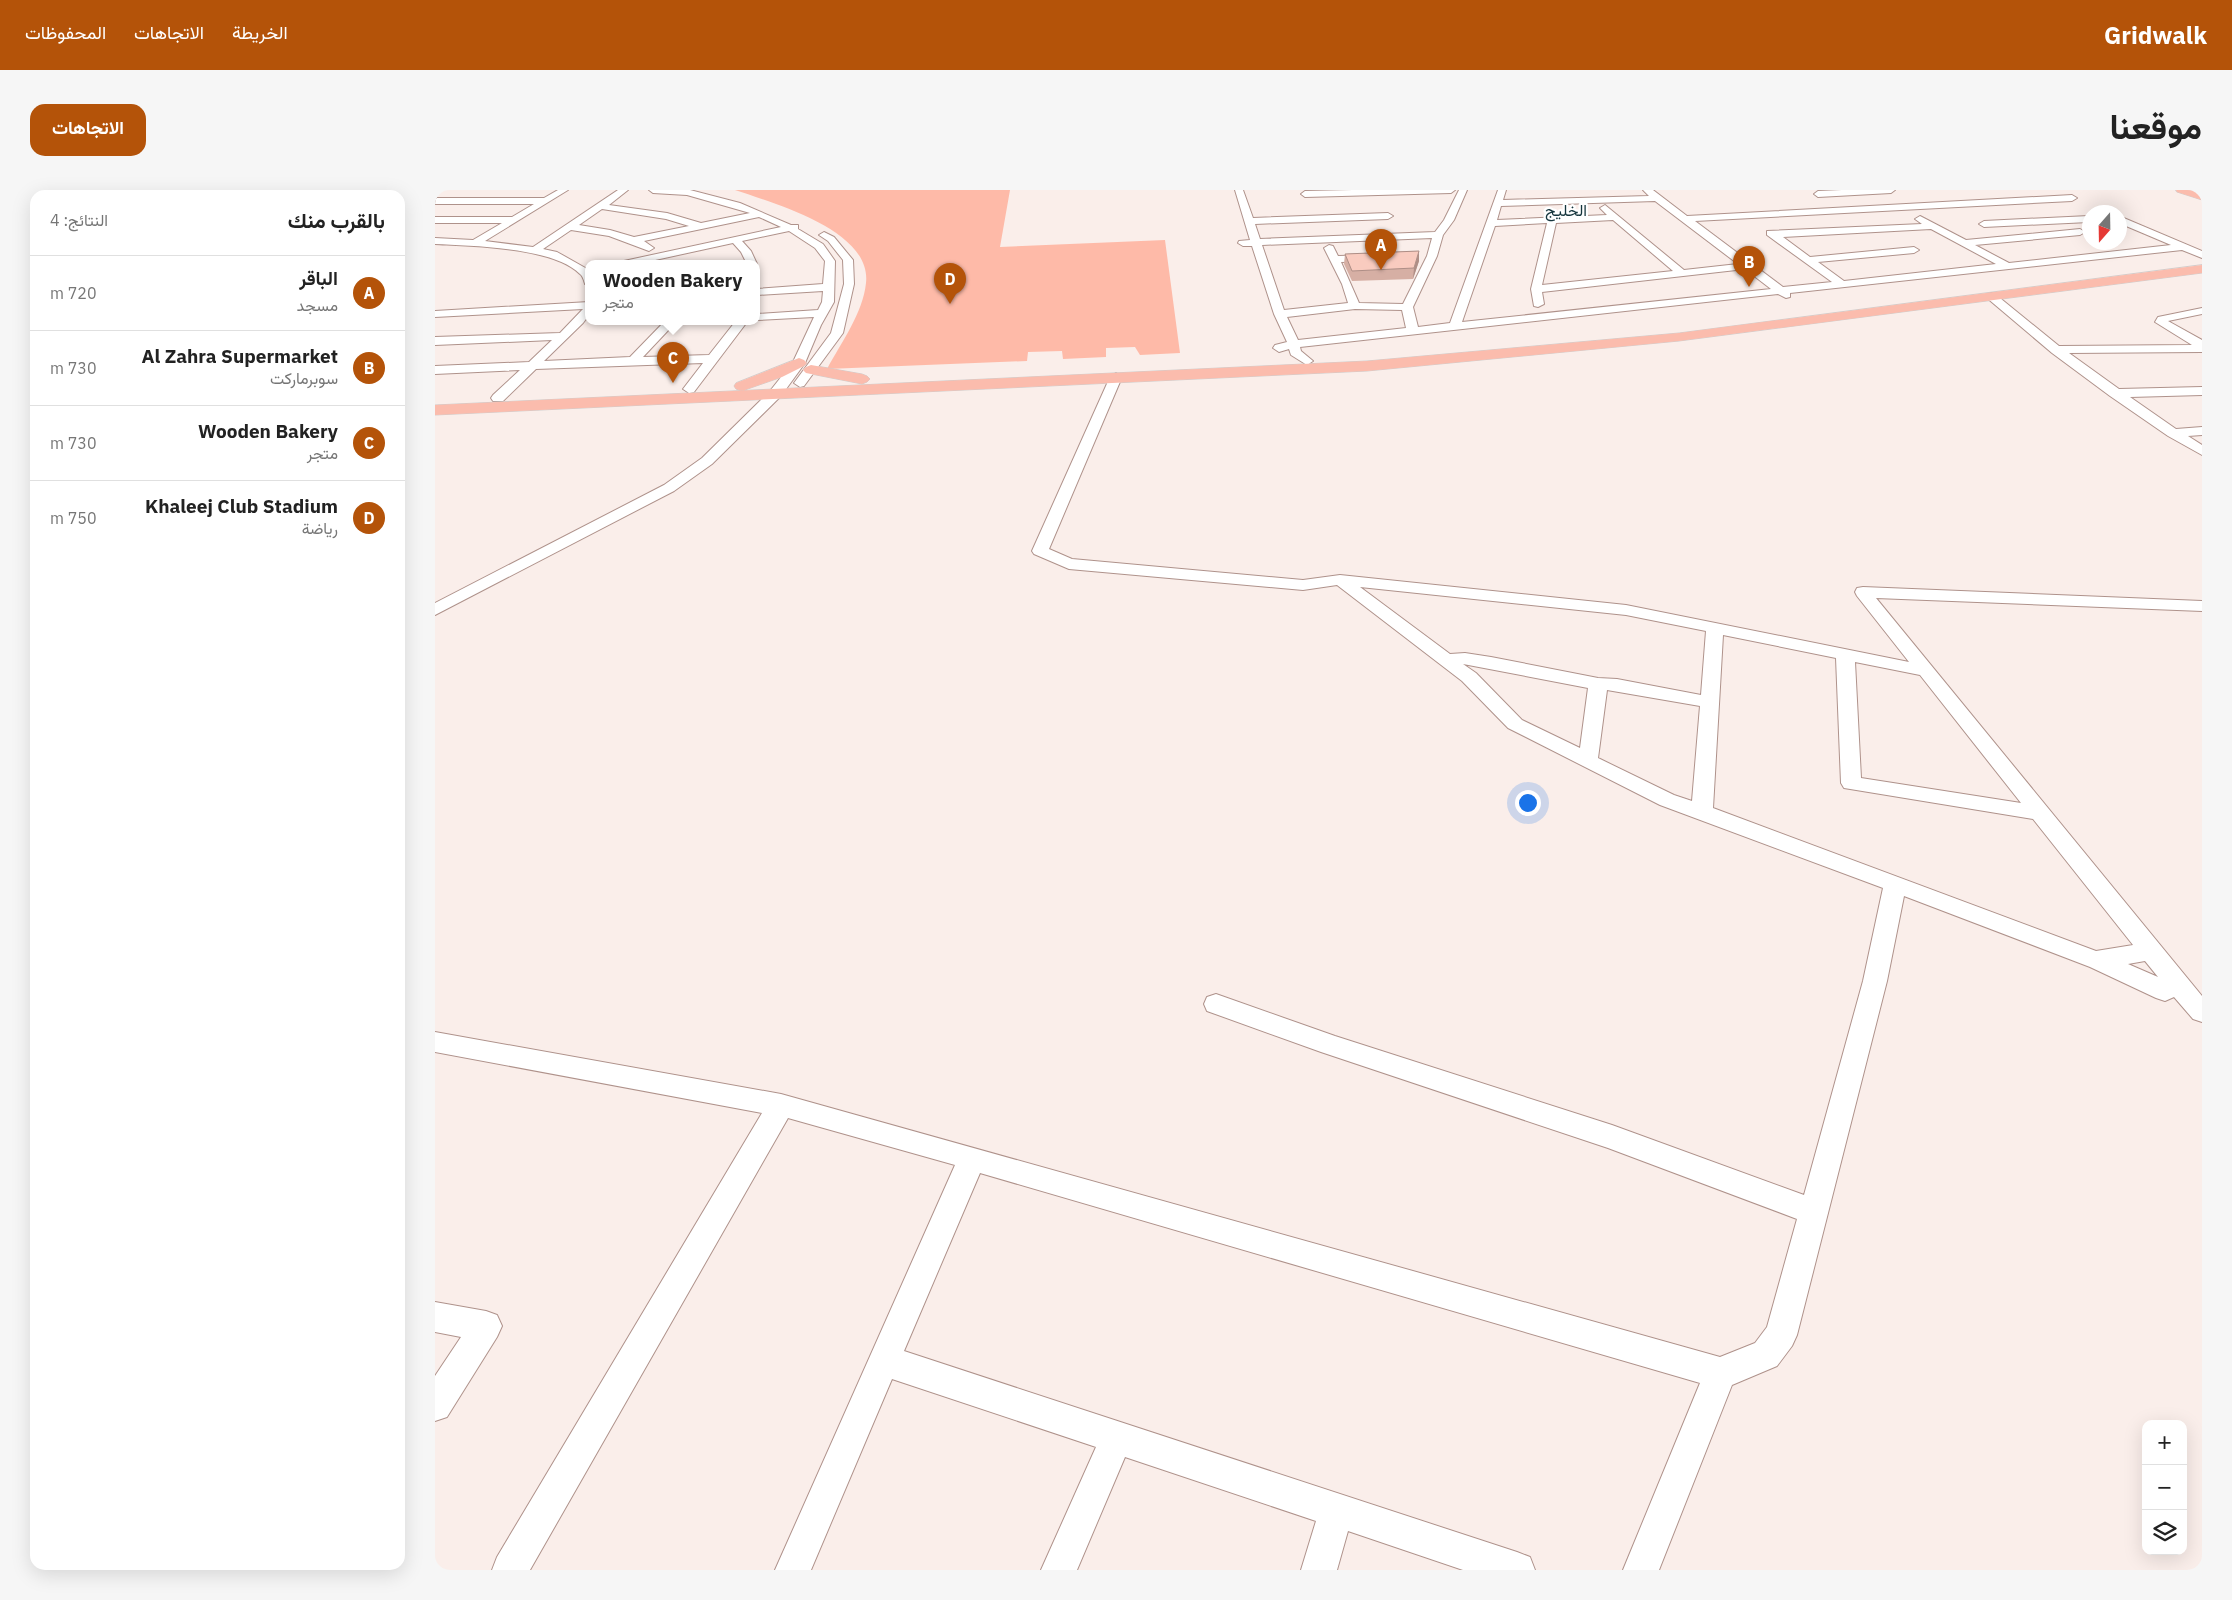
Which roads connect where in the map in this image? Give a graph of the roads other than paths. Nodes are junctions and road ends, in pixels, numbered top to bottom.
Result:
1 (450, 190) edge
2 (564, 190) edge
3 (624, 190) edge
4 (653, 190) edge
5 (705, 190) edge
6 (718, 190) edge
7 (1239, 190) edge
8 (1451, 190) edge
9 (1463, 190) edge
10 (1502, 190) edge
11 (1647, 190) edge
12 (1870, 190) edge
13 (1891, 190) edge
14 (2054, 190) edge
15 (2181, 190) edge
16 (685, 191) edge
17 (1816, 192) edge
18 (2202, 196) edge
19 (1657, 198) junction
20 (435, 200) edge
21 (545, 201) junction
22 (1597, 201) junction
23 (1309, 203) edge
24 (1497, 203) junction
25 (1394, 204) junction
26 (1945, 205) junction
27 (599, 206) junction
28 (1898, 207) junction
29 (1842, 210) junction
30 (1961, 212) dead end
31 (760, 214) junction
32 (1746, 216) junction
33 (1616, 217) junction
34 (1685, 219) junction
35 (2082, 219) edge
36 (435, 220) edge
37 (514, 220) junction
38 (2054, 220) junction
39 (1248, 221) junction
40 (1552, 221) junction
41 (2127, 222) edge
42 (1489, 223) junction
43 (806, 224) junction
44 (700, 226) junction
45 (1933, 226) junction
46 (569, 227) junction
47 (790, 228) junction
48 (1879, 229) junction
49 (2082, 233) edge
50 (2082, 234) edge
51 (1439, 235) junction
52 (1773, 235) junction
53 (1379, 236) junction
54 (2013, 238) junction
55 (1324, 239) junction
56 (635, 240) junction
57 (735, 240) junction
58 (435, 241) edge
59 (1243, 242) dead end
60 (1257, 242) junction
61 (475, 243) junction
62 (1963, 243) junction
63 (2183, 247) junction
64 (2167, 249) junction
65 (535, 250) junction
66 (2120, 250) edge
67 (2126, 253) junction
68 (2202, 255) edge
69 (660, 256) junction
70 (1383, 258) edge
71 (1334, 259) junction
72 (642, 260) edge
73 (666, 260) edge
74 (750, 260) edge
75 (1809, 260) junction
76 (2202, 262) edge
77 (1937, 263) dead end
78 (1746, 266) junction
79 (2007, 266) junction
80 (2202, 269) edge
81 (1952, 272) junction
82 (1682, 273) junction
83 (585, 274) edge
84 (1843, 284) junction
85 (829, 287) junction
86 (1536, 289) junction
87 (760, 292) edge
88 (1784, 294) junction
89 (1991, 296) junction
90 (585, 306) edge
91 (1355, 306) junction
92 (1407, 306) junction
93 (2202, 311) edge
94 (585, 312) edge
95 (822, 313) junction
96 (435, 314) edge
97 (1280, 314) junction
98 (760, 317) edge
99 (1540, 317) junction
100 (667, 325) edge
101 (739, 325) edge
102 (1455, 327) junction
103 (1413, 332) junction
104 (564, 336) junction
105 (435, 341) edge
106 (1323, 342) junction
107 (1294, 344) junction
108 (2202, 347) edge
109 (2060, 353) junction
110 (2202, 353) edge
111 (713, 359) junction
112 (633, 361) junction
113 (1307, 361) junction
114 (1271, 363) junction
115 (531, 367) junction
116 (805, 367) junction
117 (435, 370) edge
118 (1117, 377) junction
119 (888, 384) junction
120 (689, 389) junction
121 (731, 389) junction
122 (785, 390) junction
123 (2202, 391) edge
124 (819, 392) junction
125 (2115, 393) junction
126 (498, 398) junction
127 (435, 401) edge
128 (435, 410) edge
129 (768, 414) junction
130 (2202, 430) edge
131 (2173, 433) junction
132 (2202, 452) edge
133 (1339, 580) junction
134 (2202, 606) edge
135 (435, 610) edge
136 (435, 624) edge
137 (1715, 628) junction
138 (1845, 654) junction
139 (1447, 660) junction
140 (1927, 671) junction
141 (1598, 684) junction
142 (1710, 702) junction
143 (1588, 761) junction
144 (1703, 812) junction
145 (2040, 813) junction
146 (1895, 884) junction
147 (2151, 951) junction
148 (2095, 960) junction
149 (2165, 992) dead end
150 (1216, 1004) dead end
151 (2202, 1012) edge
152 (435, 1042) edge
153 (781, 1105) junction
154 (972, 1158) junction
155 (1814, 1212) junction
156 (435, 1318) edge
157 (884, 1360) junction
158 (1720, 1372) junction
159 (435, 1404) edge
160 (1117, 1437) junction
161 (1337, 1510) junction
162 (511, 1570) edge
163 (793, 1570) edge
164 (1059, 1570) edge
165 (1319, 1570) edge
166 (1517, 1570) edge
167 (1641, 1570) edge

1 - 20 street
2 - 21 street
3 - 27 street
4 - 16 street
5 - 16 street
6 - 43 street
7 - 39 street
8 - 25 street
9 - 51 street
10 - 24 street
11 - 19 street
12 - 13 street
12 - 17 street
14 - 26 street
15 - 18 main road
16 - 31 street
17 - 29 street
19 - 22 street
19 - 34 street
20 - 21 street
21 - 37 street
22 - 24 street
22 - 33 street
23 - 25 street
23 - 25 street
23 - 39 street
24 - 42 street
25 - 53 street
26 - 28 street
26 - 30 street
27 - 44 street
27 - 46 street
28 - 29 street
28 - 45 street
29 - 32 street
31 - 44 street
31 - 47 street
32 - 34 street
32 - 52 street
33 - 40 street
33 - 82 street
34 - 78 street
35 - 38 street
36 - 37 street
37 - 61 street
38 - 49 street
38 - 54 street
39 - 60 street
40 - 42 street
40 - 86 street
41 - 63 street
42 - 102 street
43 - 47 street
43 - 116 street
44 - 56 street
45 - 48 street
45 - 62 street
46 - 56 street
46 - 65 street
47 - 57 street
47 - 85 street
48 - 52 street
48 - 75 street
50 - 54 street
51 - 53 street
51 - 92 street
52 - 75 street
53 - 55 street
54 - 62 street
55 - 60 street
55 - 71 street
56 - 69 street
57 - 69 street
57 - 74 street
58 - 61 street
59 - 60 street
60 - 97 street
61 - 65 street
62 - 79 street
63 - 64 street
63 - 68 street
64 - 67 street
64 - 88 street
65 - 83 street
66 - 67 street
67 - 79 street
69 - 72 street
69 - 73 street
70 - 71 street
71 - 91 street
75 - 84 street
76 - 113 main road
77 - 81 street
78 - 82 street
78 - 88 street
79 - 81 street
80 - 89 main road
81 - 84 street
82 - 86 street
84 - 88 street
85 - 87 street
85 - 95 street
86 - 99 street
88 - 99 street
88 - 106 street
89 - 109 street
89 - 118 main road
90 - 96 street
91 - 92 street
91 - 97 street
92 - 103 street
93 - 108 street
94 - 104 street
95 - 98 street
95 - 116 street
97 - 107 street
99 - 102 street
100 - 112 street
101 - 111 street
102 - 103 street
103 - 106 street
104 - 105 street
104 - 115 street
106 - 107 street
107 - 113 street
107 - 114 street
108 - 109 street
109 - 110 street
109 - 125 street
111 - 112 street
111 - 120 street
112 - 115 street
113 - 114 main road
114 - 119 main road
115 - 117 street
115 - 126 street
116 - 119 main road
116 - 121 main road
116 - 122 street
116 - 122 street
118 - 124 main road
118 - 133 street
119 - 122 main road
120 - 121 main road
120 - 126 main road
121 - 122 main road
122 - 124 main road
122 - 128 main road
122 - 129 street
122 - 135 street
123 - 125 street
124 - 129 main road
125 - 131 street
126 - 127 main road
129 - 136 street
130 - 131 street
131 - 132 street
133 - 137 street
133 - 139 street
134 - 140 street
137 - 138 street
137 - 142 street
138 - 140 street
138 - 145 street
139 - 141 street
139 - 143 street
140 - 145 street
141 - 142 street
141 - 143 street
142 - 144 street
143 - 144 street
144 - 146 street
145 - 147 street
146 - 148 street
146 - 155 street
147 - 148 street
147 - 151 street
148 - 149 street
150 - 155 street
152 - 153 street
153 - 154 street
153 - 162 street
154 - 157 street
154 - 158 street
155 - 158 street
156 - 159 street
157 - 160 street
157 - 163 street
158 - 167 street
160 - 161 street
160 - 164 street
161 - 165 street
161 - 166 street

